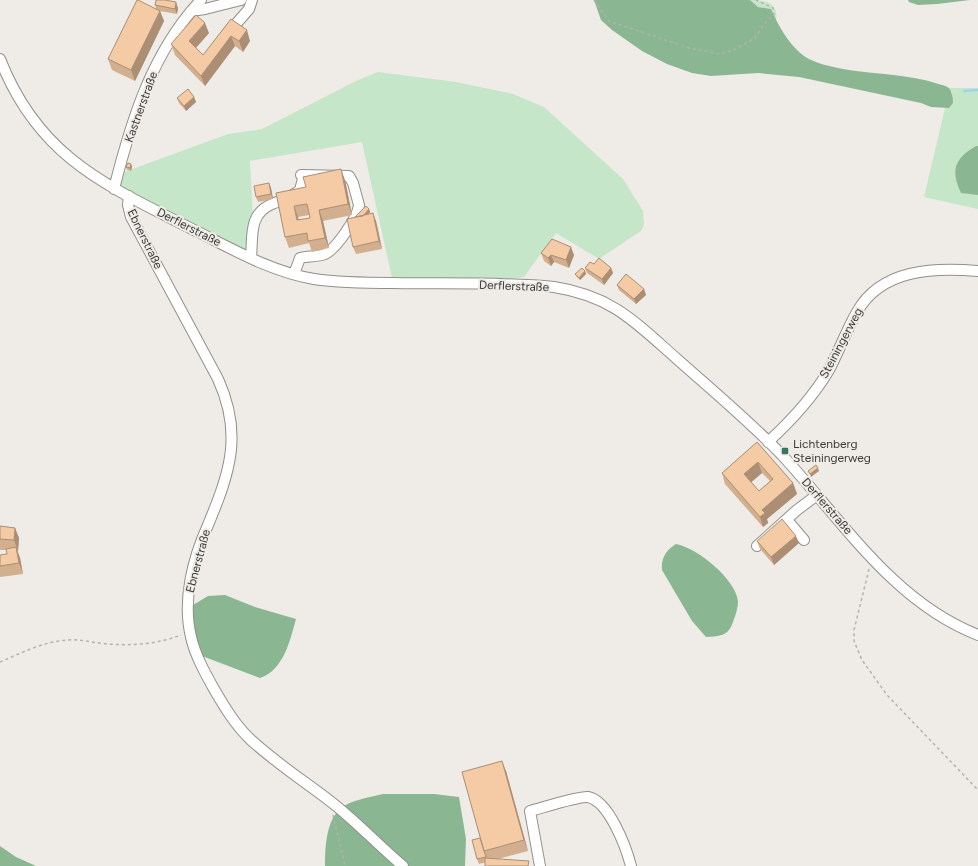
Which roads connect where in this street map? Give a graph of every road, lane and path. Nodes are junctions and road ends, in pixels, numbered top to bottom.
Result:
1 (201, 0) edge
2 (241, 0) edge
3 (252, 0) edge
4 (594, 0) edge
5 (756, 0) edge
6 (191, 11) junction
7 (221, 41) edge
8 (0, 59) edge
9 (114, 189) junction
10 (129, 196) junction
11 (251, 258) junction
12 (978, 270) edge
13 (294, 274) junction
14 (769, 442) junction
15 (761, 450) edge
16 (817, 495) junction
17 (786, 520) junction
18 (804, 540) dead end
19 (757, 546) edge
20 (873, 558) junction
21 (190, 631) junction
22 (978, 635) edge
23 (0, 662) edge
24 (978, 790) edge
25 (330, 801) junction
26 (345, 866) edge
27 (402, 866) edge
28 (540, 866) edge
29 (631, 866) edge

1 - 6 street, Kastnerstraße
2 - 6 street
3 - 7 street
4 - 5 path
6 - 9 street, Kastnerstraße
8 - 9 street, Derflerstraße
9 - 10 street, Derflerstraße
10 - 11 street, Derflerstraße
10 - 21 street, Ebnerstraße
11 - 13 street, Derflerstraße
11 - 13 street
12 - 14 street, Steiningerweg
13 - 14 street, Derflerstraße
14 - 15 street, Steiningerweg
14 - 16 street, Derflerstraße
16 - 17 street
16 - 20 street, Derflerstraße
17 - 18 street
17 - 19 street
20 - 22 street, Derflerstraße
20 - 24 path
21 - 23 path
21 - 25 street, Ebnerstraße
25 - 26 path
25 - 27 street, Ebnerstraße
28 - 29 street

